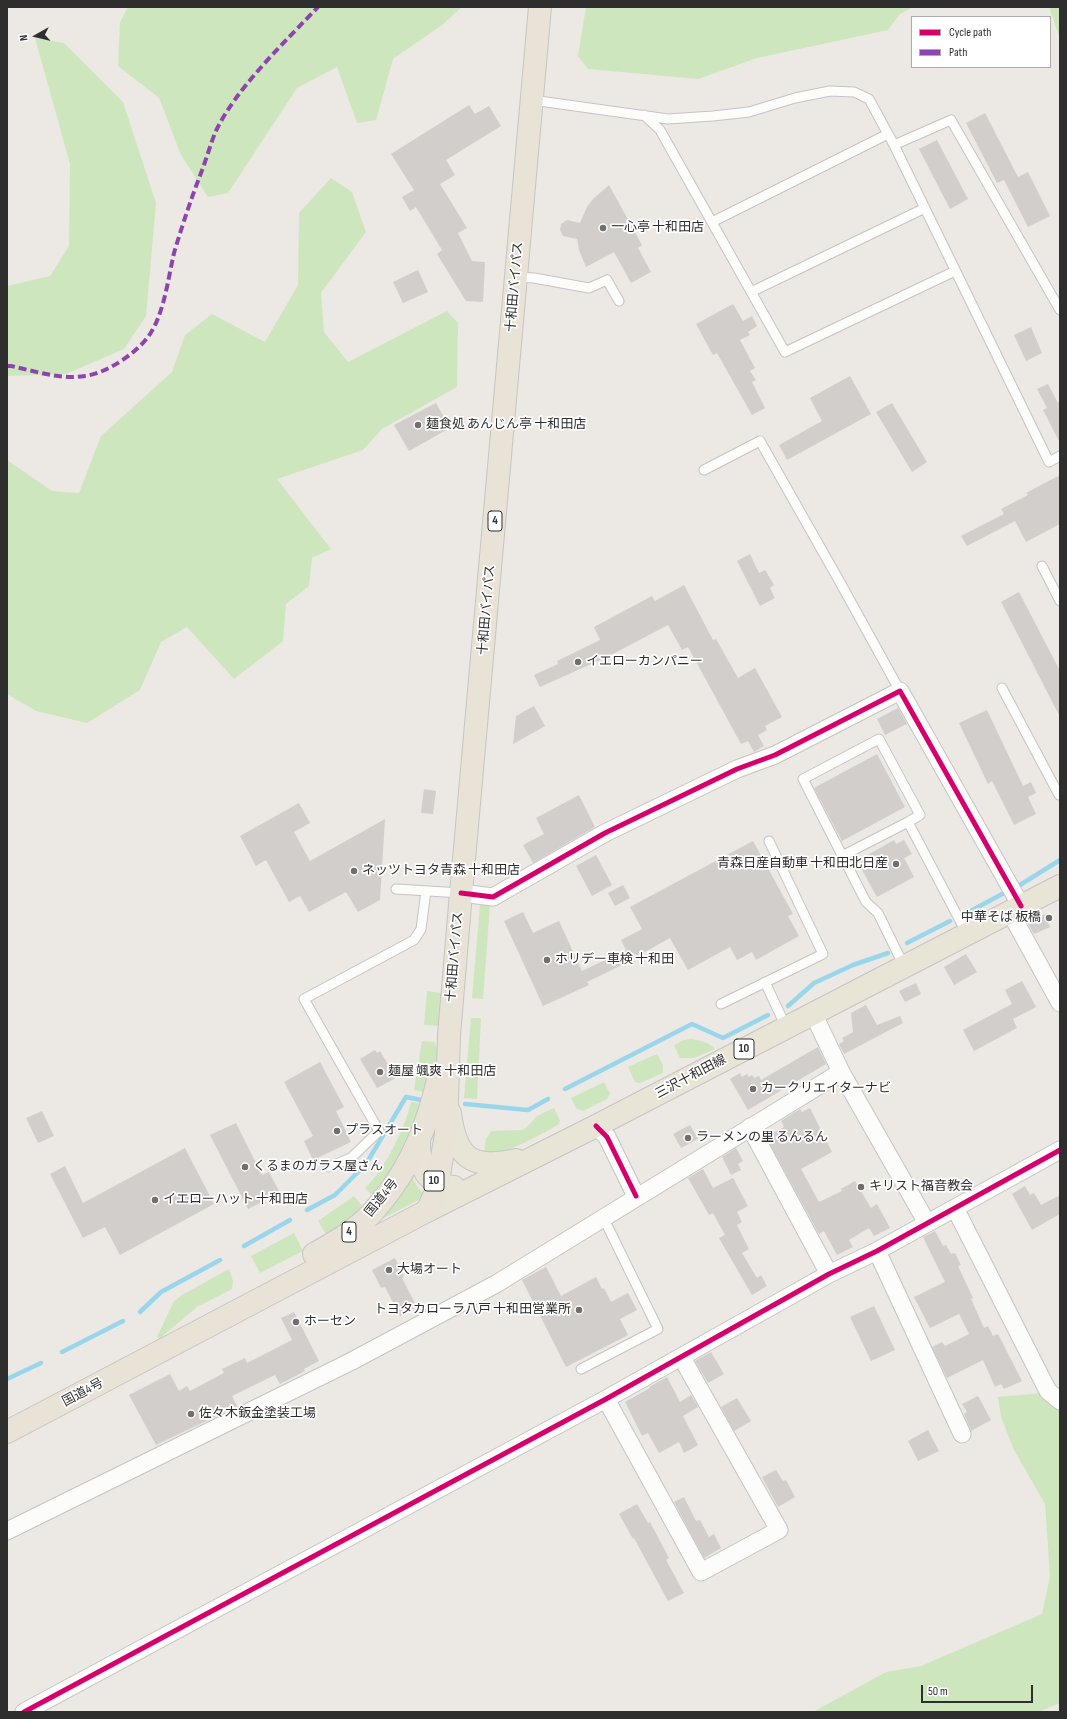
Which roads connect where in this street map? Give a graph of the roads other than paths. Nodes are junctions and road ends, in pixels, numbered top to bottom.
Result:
1 (540, 7) edge
2 (532, 100) junction
3 (644, 115) junction
4 (888, 134) junction
5 (894, 145) junction
6 (925, 208) junction
7 (712, 222) junction
8 (955, 271) junction
9 (516, 277) junction
10 (751, 292) junction
11 (619, 301) dead end
12 (1060, 310) edge
13 (1060, 456) edge
14 (704, 470) dead end
15 (1042, 566) dead end
16 (1060, 601) edge
17 (1002, 688) dead end
18 (900, 691) junction
19 (1060, 795) edge
20 (908, 822) junction
21 (769, 842) dead end
22 (842, 856) junction
23 (1060, 886) edge
24 (396, 889) dead end
25 (426, 891) junction
26 (461, 893) junction
27 (1015, 909) junction
28 (967, 934) junction
29 (904, 966) junction
30 (765, 982) junction
31 (1060, 1003) edge
32 (722, 1004) dead end
33 (813, 1013) junction
34 (786, 1027) junction
35 (449, 1035) junction
36 (841, 1072) junction
37 (448, 1098) junction
38 (596, 1126) junction
39 (750, 1127) junction
40 (419, 1141) junction
41 (1060, 1150) edge
42 (542, 1154) junction
43 (329, 1167) dead end
44 (438, 1183) junction
45 (477, 1186) junction
46 (636, 1196) junction
47 (955, 1208) junction
48 (427, 1211) junction
49 (603, 1217) junction
50 (927, 1223) junction
51 (877, 1251) junction
52 (829, 1274) junction
53 (158, 1353) junction
54 (682, 1358) junction
55 (581, 1369) dead end
56 (606, 1399) junction
57 (1060, 1401) edge
58 (7, 1432) edge
59 (962, 1434) dead end
60 (7, 1531) edge
61 (24, 1712) edge

1 - 2 highway, 十和田バイパス / 4
2 - 3 lane
2 - 9 highway, 十和田バイパス / 4
3 - 4 lane
3 - 7 lane
4 - 5 lane
4 - 7 lane
5 - 6 lane
5 - 12 lane
6 - 8 lane
6 - 10 lane
7 - 10 lane
8 - 10 lane
8 - 13 lane
9 - 11 lane
9 - 26 highway, 十和田バイパス / 4
14 - 18 lane
15 - 16 lane
17 - 19 lane
18 - 26 street
18 - 27 street
20 - 22 lane
20 - 22 lane
20 - 28 lane
21 - 30 lane
22 - 29 lane
23 - 27 main road, 三沢十和田線 / 10
24 - 25 lane
25 - 26 lane
25 - 43 lane
26 - 35 highway, 十和田バイパス / 4
27 - 28 main road, 三沢十和田線 / 10
27 - 31 street
28 - 29 main road, 三沢十和田線 / 10
29 - 33 main road, 三沢十和田線 / 10
30 - 32 lane
30 - 34 lane
33 - 34 main road, 三沢十和田線 / 10
33 - 36 street
34 - 38 main road, 三沢十和田線 / 10
35 - 37 highway, 十和田バイパス / 4
35 - 40 highway, 国道4号 / 4
36 - 39 street
36 - 50 street
37 - 42 main road, 10
37 - 44 highway, 十和田バイパス / 4
38 - 42 main road, 三沢十和田線 / 10
38 - 46 street
39 - 46 street
39 - 52 street
40 - 44 main road, 10
40 - 53 highway, 国道4号 / 4
41 - 47 street
42 - 45 main road, 三沢十和田線 / 10
44 - 45 main road, 10
44 - 48 highway, 十和田バイパス / 4
45 - 48 main road, 三沢十和田線 / 10
46 - 49 street
47 - 50 street
47 - 57 street
48 - 53 highway, 国道4号 / 4
49 - 55 lane
49 - 60 street
50 - 51 street
51 - 52 street
51 - 59 street
52 - 54 street
53 - 58 highway, 国道4号 / 4
54 - 56 street
54 - 56 street
56 - 61 street

